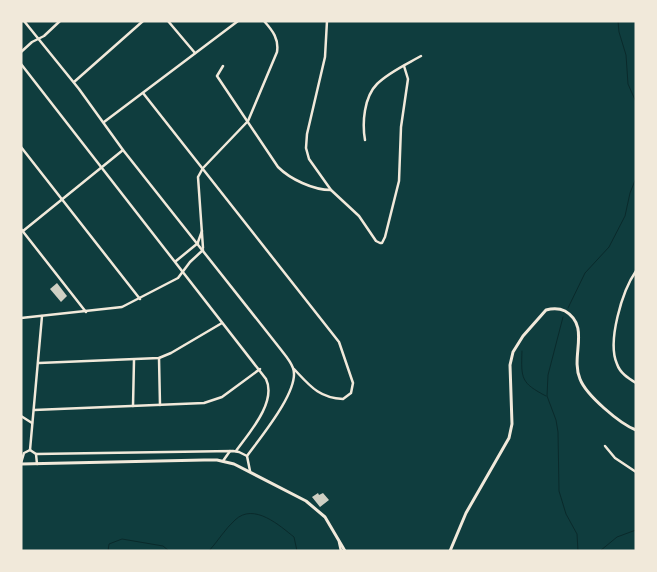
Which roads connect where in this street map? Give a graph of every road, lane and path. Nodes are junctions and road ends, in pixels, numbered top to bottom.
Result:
1 (24, 21) edge
2 (60, 21) edge
3 (143, 21) edge
4 (168, 21) edge
5 (238, 21) edge
6 (264, 21) edge
7 (327, 21) edge
8 (38, 39) junction
9 (21, 52) edge
10 (196, 53) junction
11 (421, 56) dead end
12 (21, 64) edge
13 (223, 66) dead end
14 (404, 66) junction
15 (74, 82) junction
16 (143, 92) junction
17 (248, 121) junction
18 (104, 122) junction
19 (365, 140) dead end
20 (21, 147) edge
21 (123, 150) junction
22 (101, 167) junction
23 (203, 168) junction
24 (331, 190) junction
25 (62, 199) junction
26 (22, 230) edge
27 (202, 230) junction
28 (198, 243) junction
29 (203, 250) junction
30 (176, 261) junction
31 (183, 271) junction
32 (636, 271) edge
33 (140, 299) junction
34 (86, 312) junction
35 (42, 316) junction
36 (21, 318) edge
37 (222, 323) junction
38 (159, 358) junction
39 (134, 360) junction
40 (39, 362) junction
41 (293, 368) junction
42 (260, 369) junction
43 (636, 383) edge
44 (160, 405) junction
45 (133, 406) junction
46 (34, 410) junction
47 (21, 416) edge
48 (32, 423) junction
49 (636, 430) edge
50 (605, 446) dead end
51 (30, 450) junction
52 (230, 451) junction
53 (236, 451) junction
54 (36, 454) junction
55 (22, 455) edge
56 (247, 456) junction
57 (223, 461) junction
58 (21, 464) edge
59 (37, 464) junction
60 (250, 471) junction
61 (636, 472) edge
62 (338, 540) junction
63 (341, 551) edge
64 (345, 551) edge
65 (450, 551) edge

1 - 8 street
2 - 8 street
3 - 15 street
4 - 10 street
5 - 10 street
6 - 17 street
7 - 24 street
8 - 9 street
8 - 15 street
10 - 16 street
11 - 14 street
12 - 22 street
13 - 17 street
14 - 19 street
14 - 24 street
15 - 18 street
16 - 18 street
16 - 23 street
17 - 23 street
17 - 24 street
18 - 21 street
20 - 25 street
21 - 22 street
21 - 28 street
22 - 25 street
22 - 30 street
23 - 27 street
23 - 41 street
25 - 26 street
25 - 33 street
26 - 34 street
27 - 28 street
27 - 29 street
28 - 29 street
28 - 30 street
29 - 31 street
29 - 41 street
30 - 31 street
31 - 33 street
31 - 37 street
32 - 43 street
33 - 34 street
34 - 35 street
35 - 36 street
35 - 40 street
37 - 38 street
37 - 42 street
38 - 39 street
38 - 44 street
39 - 40 street
39 - 45 street
40 - 46 street
41 - 56 street
42 - 44 street
42 - 53 street
44 - 45 street
45 - 46 street
46 - 48 street
47 - 48 street
48 - 51 street
49 - 65 street
50 - 61 street
51 - 54 street
51 - 55 street
52 - 53 street
52 - 54 street
52 - 57 street
53 - 56 street
54 - 59 street
55 - 58 street
56 - 60 street
57 - 59 street
57 - 60 street
58 - 59 street
60 - 62 street
62 - 63 street
62 - 64 street

